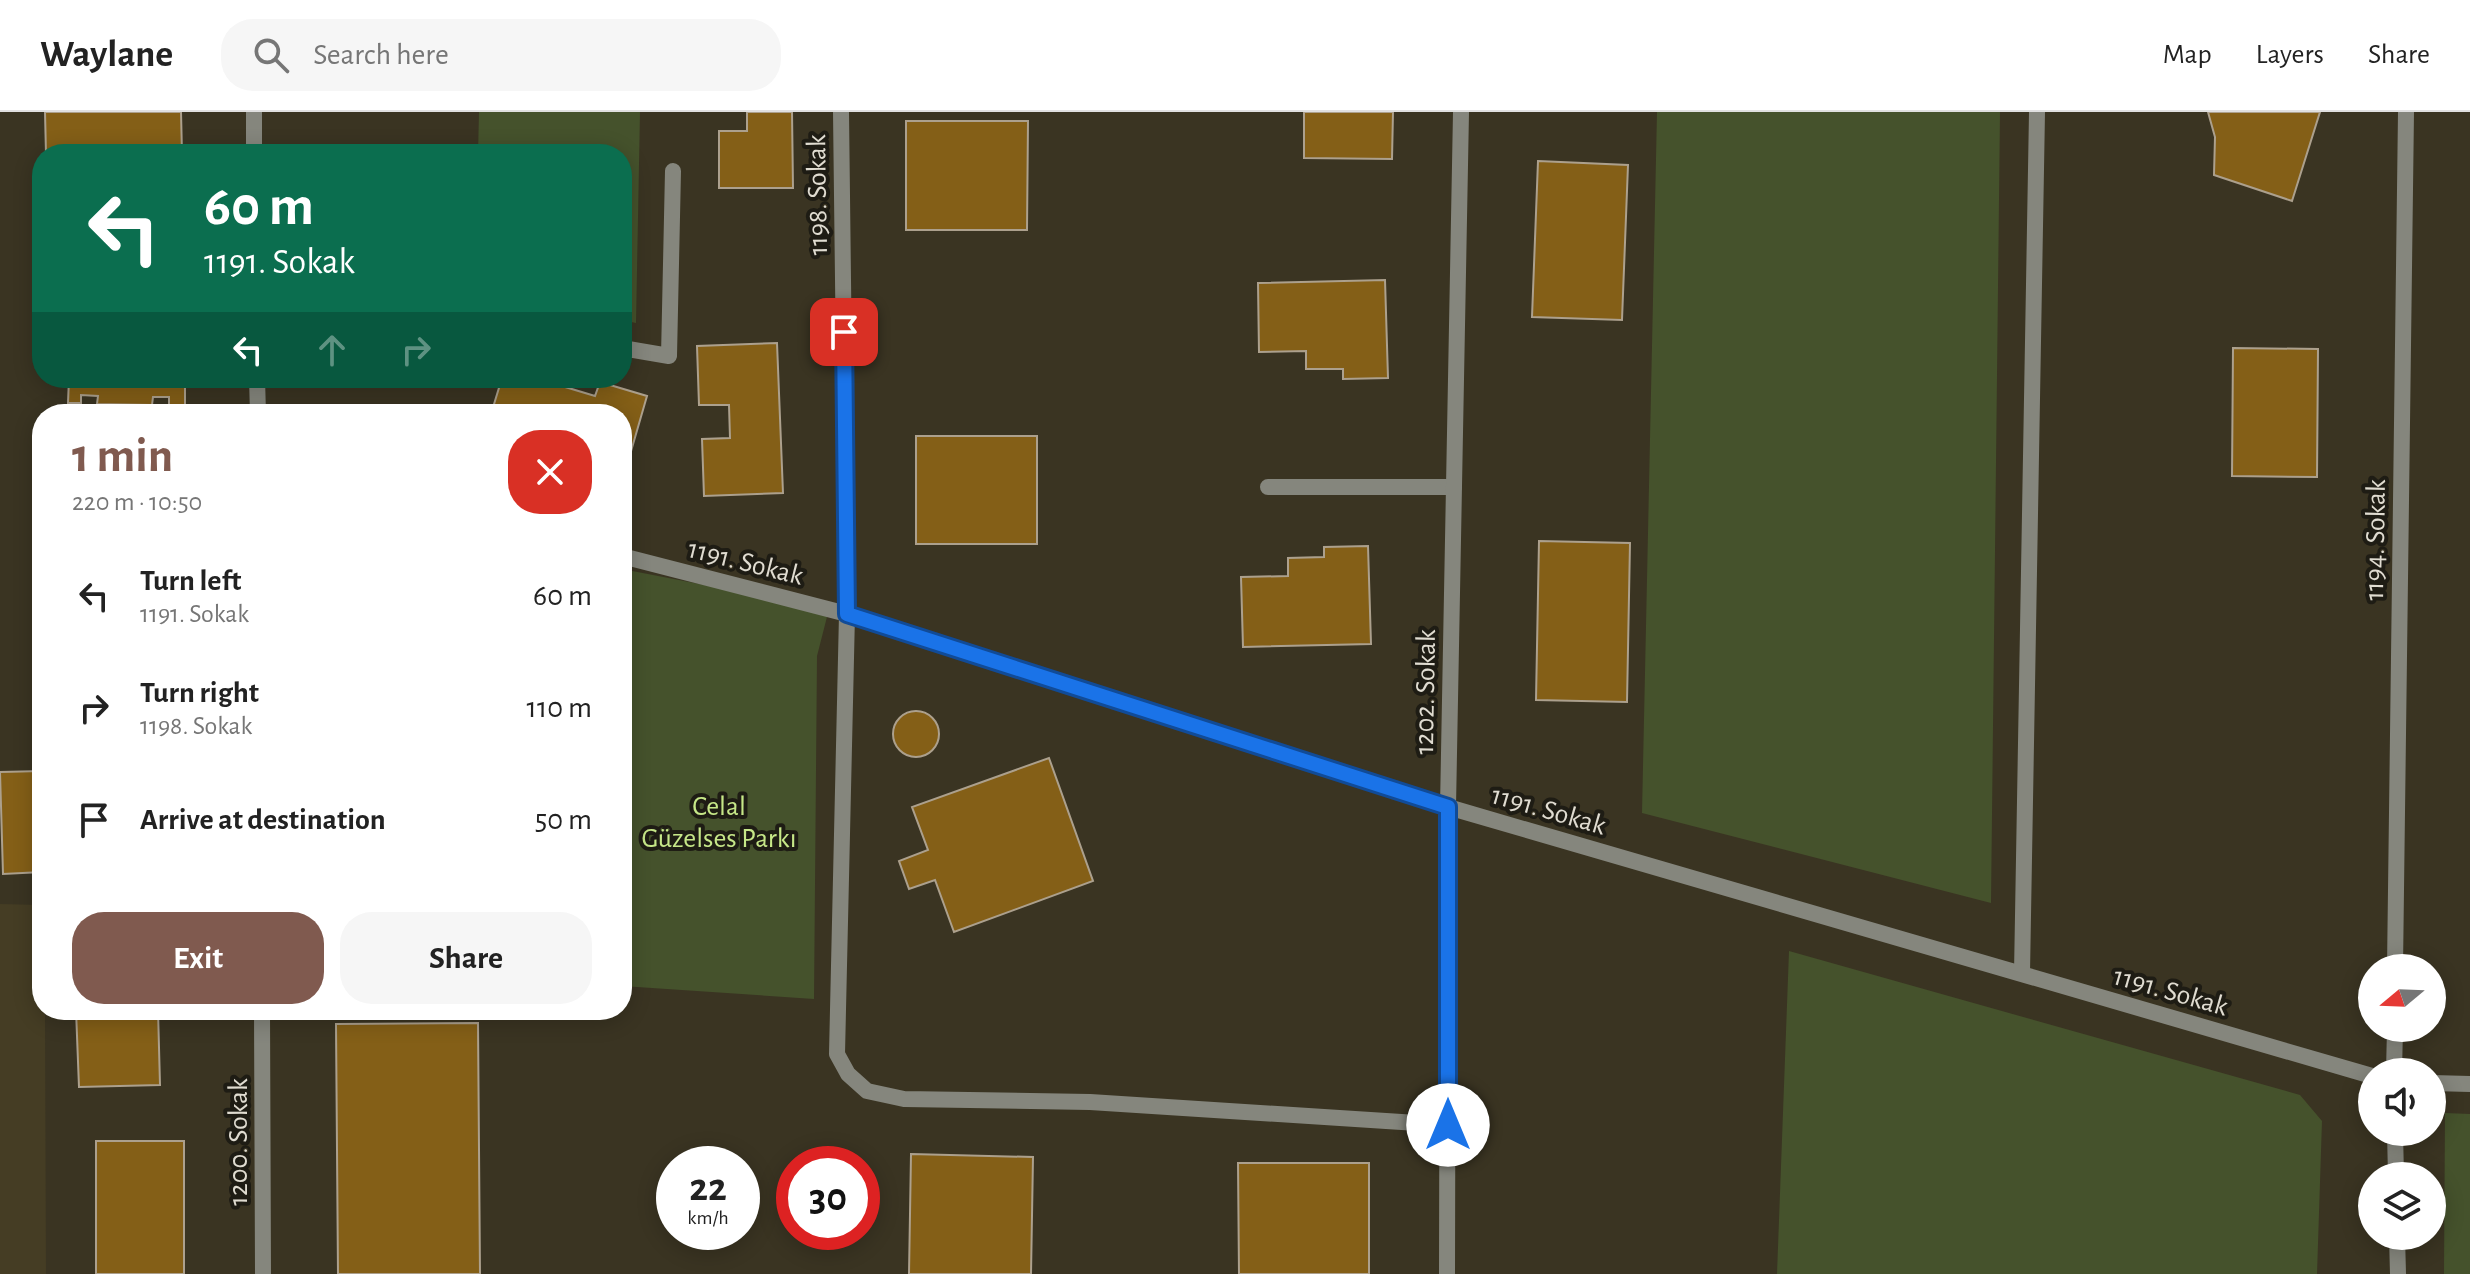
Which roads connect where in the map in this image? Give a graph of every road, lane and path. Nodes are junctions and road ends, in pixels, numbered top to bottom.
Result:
1 (254, 112) edge
2 (841, 112) edge
3 (1461, 112) edge
4 (2037, 112) edge
5 (2406, 112) edge
6 (254, 144) edge
7 (673, 171) dead end
8 (632, 350) edge
9 (1268, 487) dead end
10 (1454, 487) junction
11 (632, 559) edge
12 (847, 614) junction
13 (1448, 807) junction
14 (2395, 954) edge
15 (2022, 973) junction
16 (262, 1020) edge
17 (2358, 1072) edge
18 (2446, 1083) edge
19 (2470, 1084) edge
20 (1448, 1125) junction
21 (2397, 1250) edge
22 (263, 1274) edge
23 (1447, 1274) edge
24 (2398, 1274) edge

1 - 6 street
2 - 12 street, 1198. Sokak
3 - 10 street, 1202. Sokak
4 - 15 street
5 - 14 street, 1194. Sokak
7 - 8 street
9 - 10 street
10 - 13 street, 1202. Sokak
11 - 12 street, 1191. Sokak
12 - 13 street, 1191. Sokak
12 - 20 street, 1198. Sokak
13 - 15 street, 1191. Sokak
13 - 20 street, 1202. Sokak
15 - 17 street, 1191. Sokak
16 - 22 street, 1200. Sokak
18 - 19 street
20 - 23 street, 1202. Sokak
21 - 24 street

